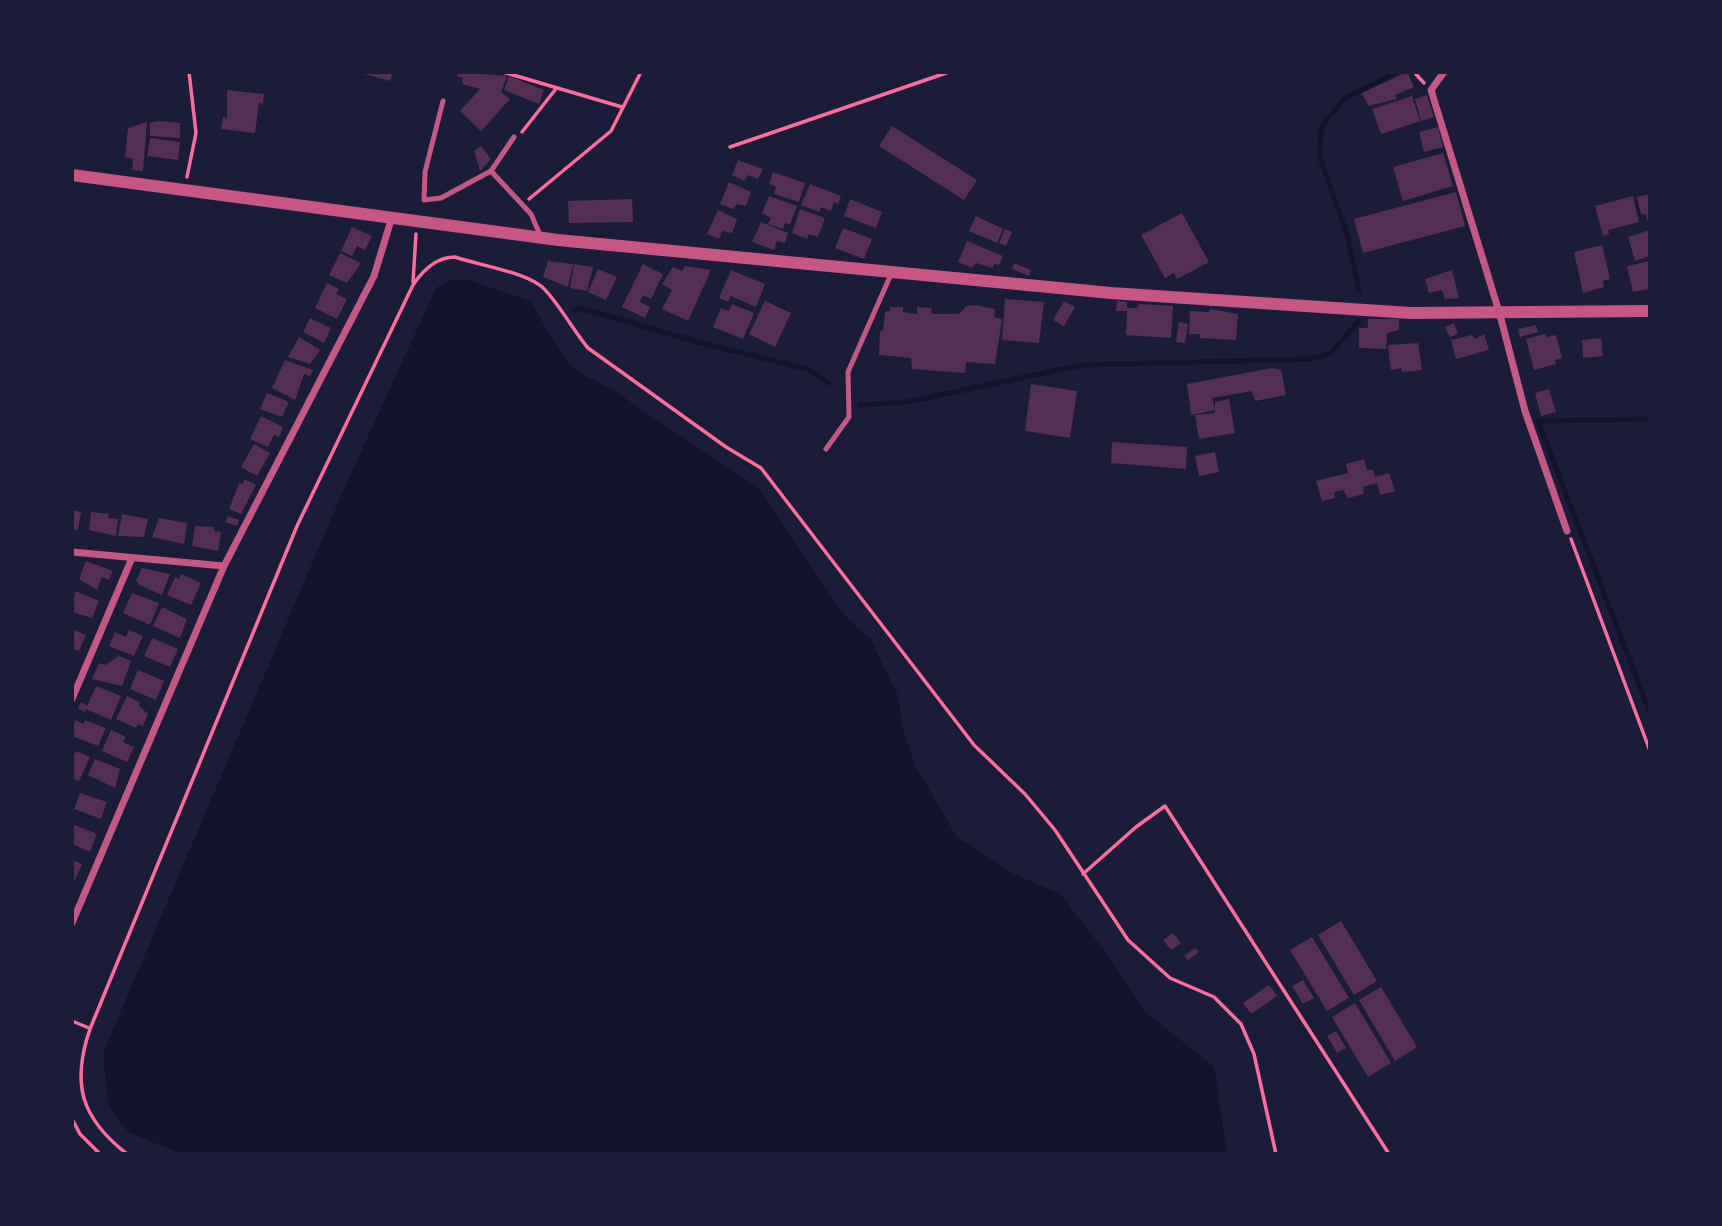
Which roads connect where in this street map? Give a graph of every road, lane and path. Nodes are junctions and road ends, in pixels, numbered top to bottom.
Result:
1 (189, 72) edge
2 (503, 72) edge
3 (641, 72) edge
4 (949, 72) edge
5 (1444, 72) edge
6 (555, 89) junction
7 (443, 101) dead end
8 (622, 107) junction
9 (514, 137) joint
10 (730, 147) dead end
11 (491, 170) junction
12 (72, 175) edge
13 (185, 190) junction
14 (522, 205) junction
15 (392, 217) junction
16 (417, 221) junction
17 (542, 238) junction
18 (892, 272) junction
19 (414, 285) junction
20 (1650, 311) edge
21 (1500, 314) junction
22 (826, 449) dead end
23 (1567, 531) joint
24 (72, 552) edge
25 (132, 558) junction
26 (224, 566) junction
27 (72, 699) edge
28 (1650, 751) edge
29 (1083, 874) junction
30 (72, 923) edge
31 (72, 1021) edge
32 (90, 1029) junction
33 (72, 1119) edge
34 (100, 1154) edge
35 (127, 1154) edge
36 (1276, 1154) edge
37 (1389, 1154) edge

1 - 13 path
2 - 6 path
3 - 8 path
4 - 10 path
5 - 21 street
6 - 8 path
6 - 9 path
7 - 11 lane
8 - 14 path
9 - 11 lane
11 - 14 lane
12 - 13 street
13 - 15 street
14 - 17 lane
15 - 16 street
15 - 26 street
16 - 17 street
16 - 19 path
17 - 18 street
18 - 21 street
18 - 22 lane
19 - 29 path
19 - 32 path
20 - 21 street
21 - 23 street
23 - 28 path
24 - 25 street
25 - 26 street
25 - 27 street
26 - 30 street
29 - 36 path
29 - 37 path
31 - 32 path
32 - 35 path
33 - 34 path

